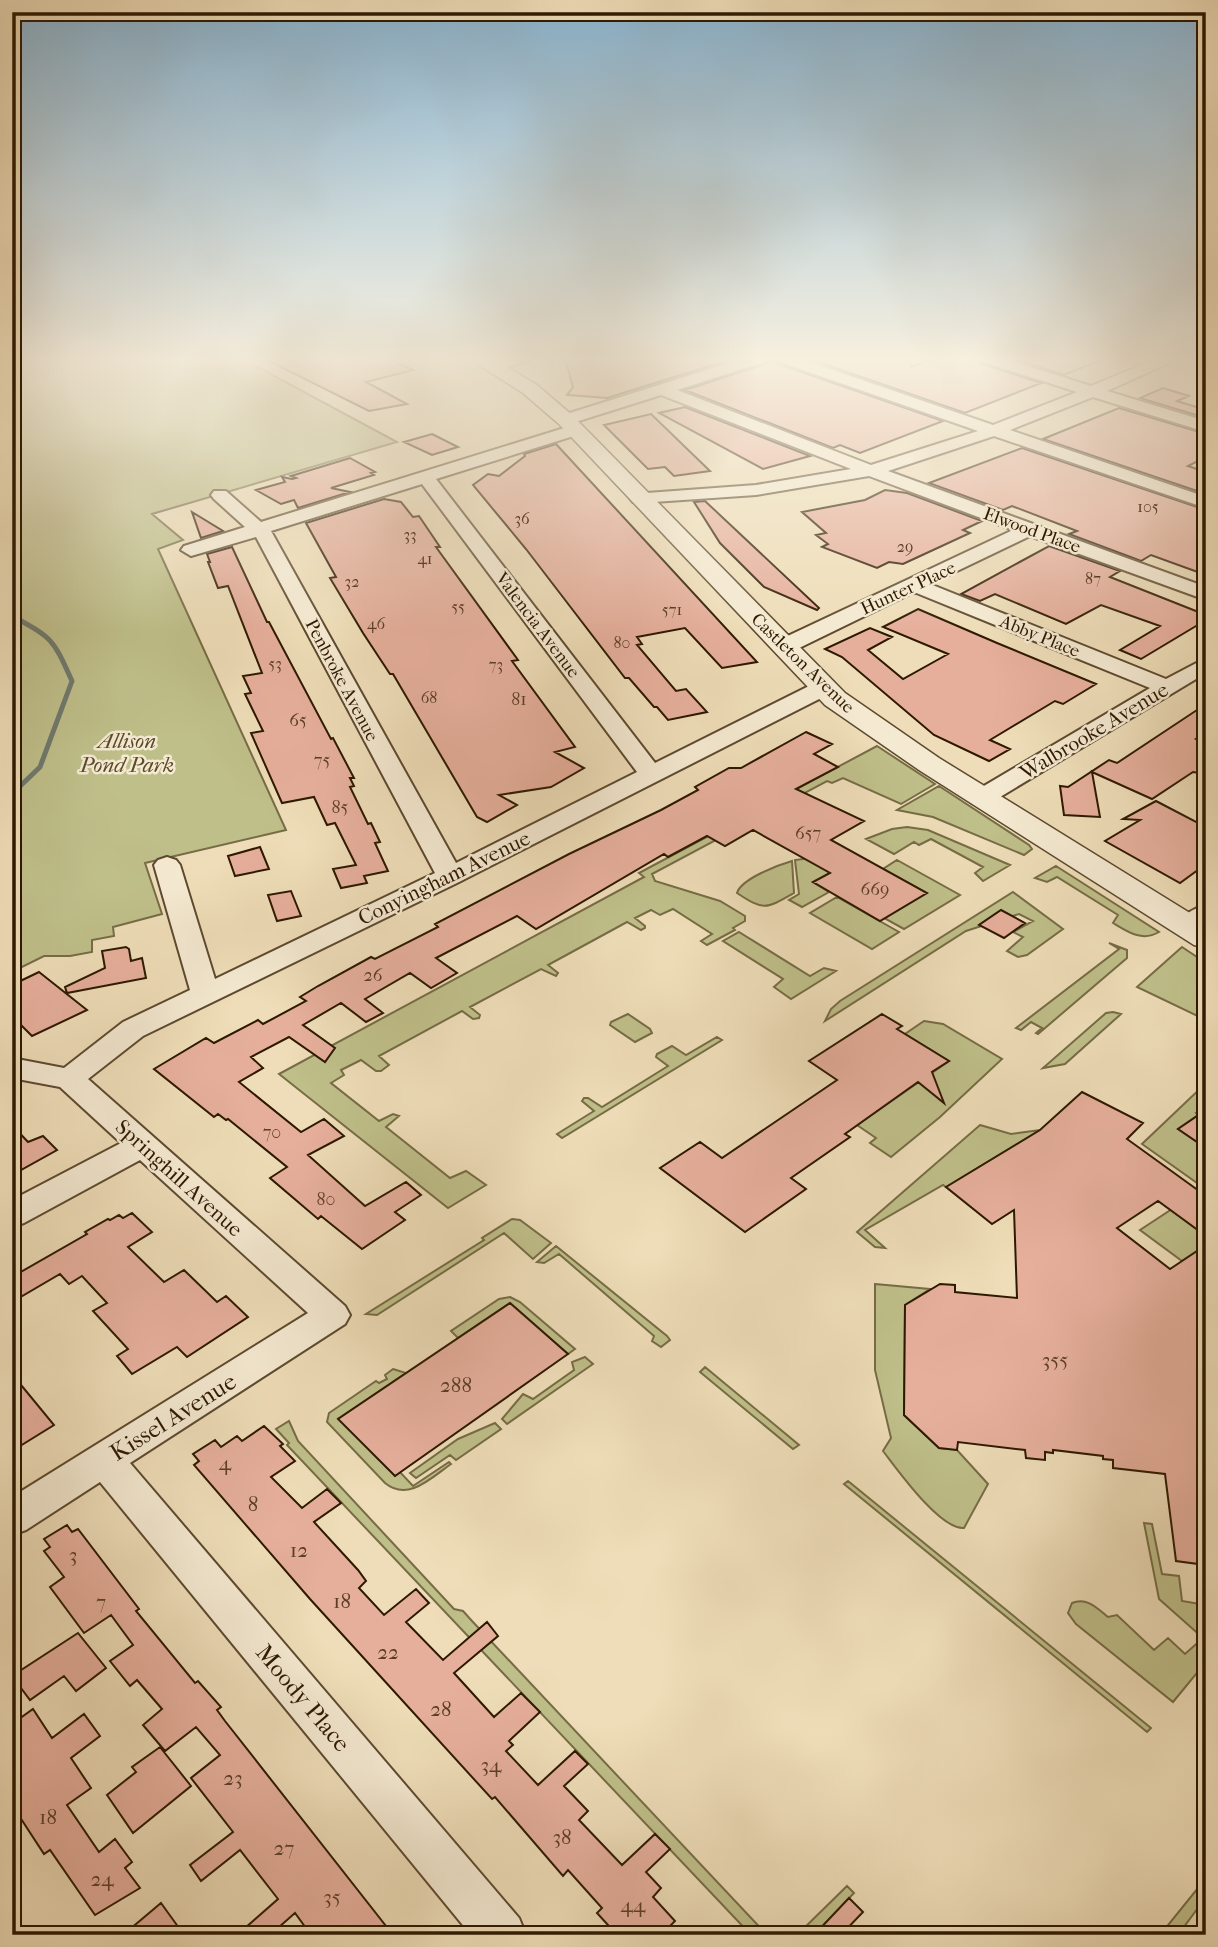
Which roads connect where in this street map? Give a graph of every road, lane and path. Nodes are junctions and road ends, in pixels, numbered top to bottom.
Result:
1 (502, 449) edge
2 (593, 449) edge
3 (813, 449) edge
4 (941, 449) edge
5 (1044, 449) edge
6 (870, 471) junction
7 (425, 476) junction
8 (220, 495) dead end
9 (639, 498) junction
10 (1206, 503) edge
11 (257, 528) junction
12 (1030, 530) junction
13 (191, 550) dead end
14 (914, 585) junction
15 (1206, 594) edge
16 (785, 646) junction
17 (1206, 664) edge
18 (825, 687) junction
19 (1167, 687) junction
20 (651, 774) junction
21 (981, 798) junction
22 (166, 865) dead end
23 (450, 876) junction
24 (1200, 926) edge
25 (205, 994) junction
26 (12, 1068) edge
27 (69, 1079) junction
28 (141, 1146) junction
29 (12, 1215) edge
30 (332, 1315) joint
31 (104, 1460) junction
32 (12, 1518) edge
33 (502, 1935) edge

1 - 7 street
2 - 9 street, Castleton Avenue
3 - 6 street, Elwood Place
4 - 6 street
5 - 10 street
6 - 9 street
6 - 12 street, Elwood Place
7 - 11 street
7 - 20 street, Valencia Avenue
8 - 11 street, Penbroke Avenue
9 - 16 street, Castleton Avenue
11 - 13 street
11 - 23 street, Penbroke Avenue
12 - 14 street, Hunter Place
12 - 15 street, Elwood Place
14 - 16 street, Hunter Place
14 - 19 street, Abby Place
16 - 18 street, Castleton Avenue
17 - 19 street, Walbrooke Avenue
18 - 20 street, Conyingham Avenue
18 - 21 street, Castleton Avenue
19 - 21 street, Walbrooke Avenue
20 - 23 street, Conyingham Avenue
21 - 24 street, Castleton Avenue
22 - 25 street
23 - 25 street, Conyingham Avenue
25 - 27 street, Conyingham Avenue
26 - 27 street
27 - 28 street, Springhill Avenue
28 - 29 street
28 - 30 street, Springhill Avenue
30 - 31 street, Kissel Avenue
31 - 32 street, Kissel Avenue
31 - 33 street, Moody Place

